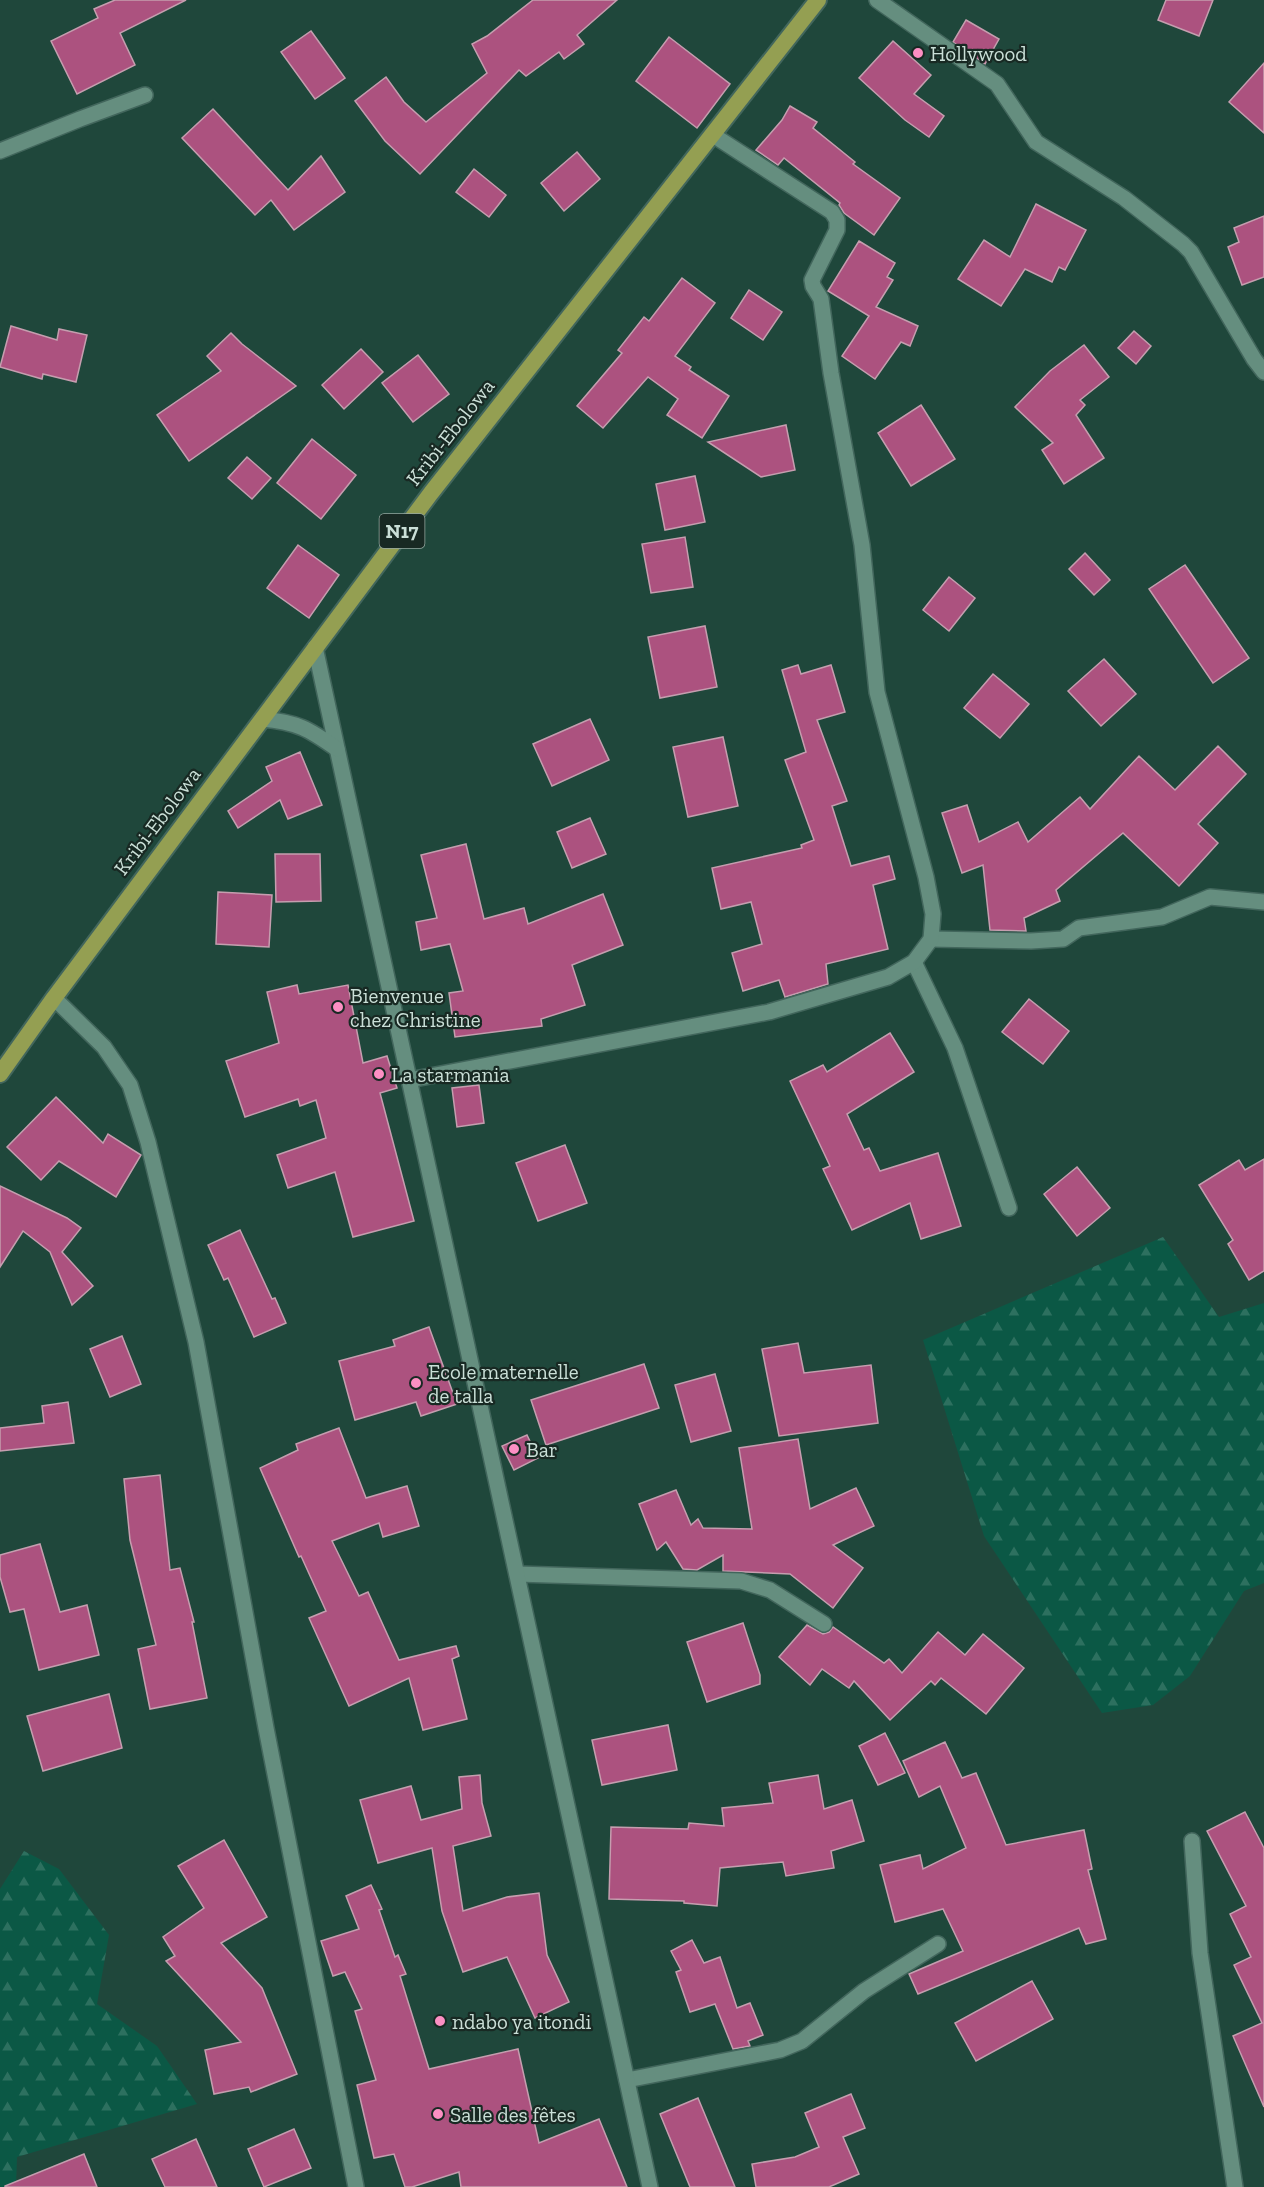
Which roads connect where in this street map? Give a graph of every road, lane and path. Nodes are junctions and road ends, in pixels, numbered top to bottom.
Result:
1 (818, 0) edge
2 (876, 0) edge
3 (145, 95) dead end
4 (713, 135) junction
5 (0, 151) edge
6 (1264, 372) edge
7 (315, 647) junction
8 (262, 719) junction
9 (337, 748) junction
10 (1264, 902) edge
11 (931, 939) junction
12 (914, 962) junction
13 (54, 998) junction
14 (0, 1074) edge
15 (409, 1080) junction
16 (1009, 1208) dead end
17 (517, 1574) junction
18 (824, 1624) dead end
19 (1192, 1841) dead end
20 (938, 1944) dead end
21 (627, 2080) junction
22 (356, 2187) edge
23 (650, 2187) edge
24 (1235, 2187) edge

1 - 4 highway, Kribi-Ebolowa / N17
2 - 6 street
3 - 5 street
4 - 7 highway, Kribi-Ebolowa / N17
4 - 11 street
7 - 8 highway, Kribi-Ebolowa / N17
7 - 9 street
8 - 9 street
8 - 13 highway, Kribi-Ebolowa / N17
9 - 15 street
10 - 11 street
11 - 12 street
12 - 15 street
12 - 16 street
13 - 14 highway, Kribi-Ebolowa / N17
13 - 22 street
15 - 17 street
17 - 18 street
17 - 21 street
19 - 24 street
20 - 21 street
21 - 23 street

